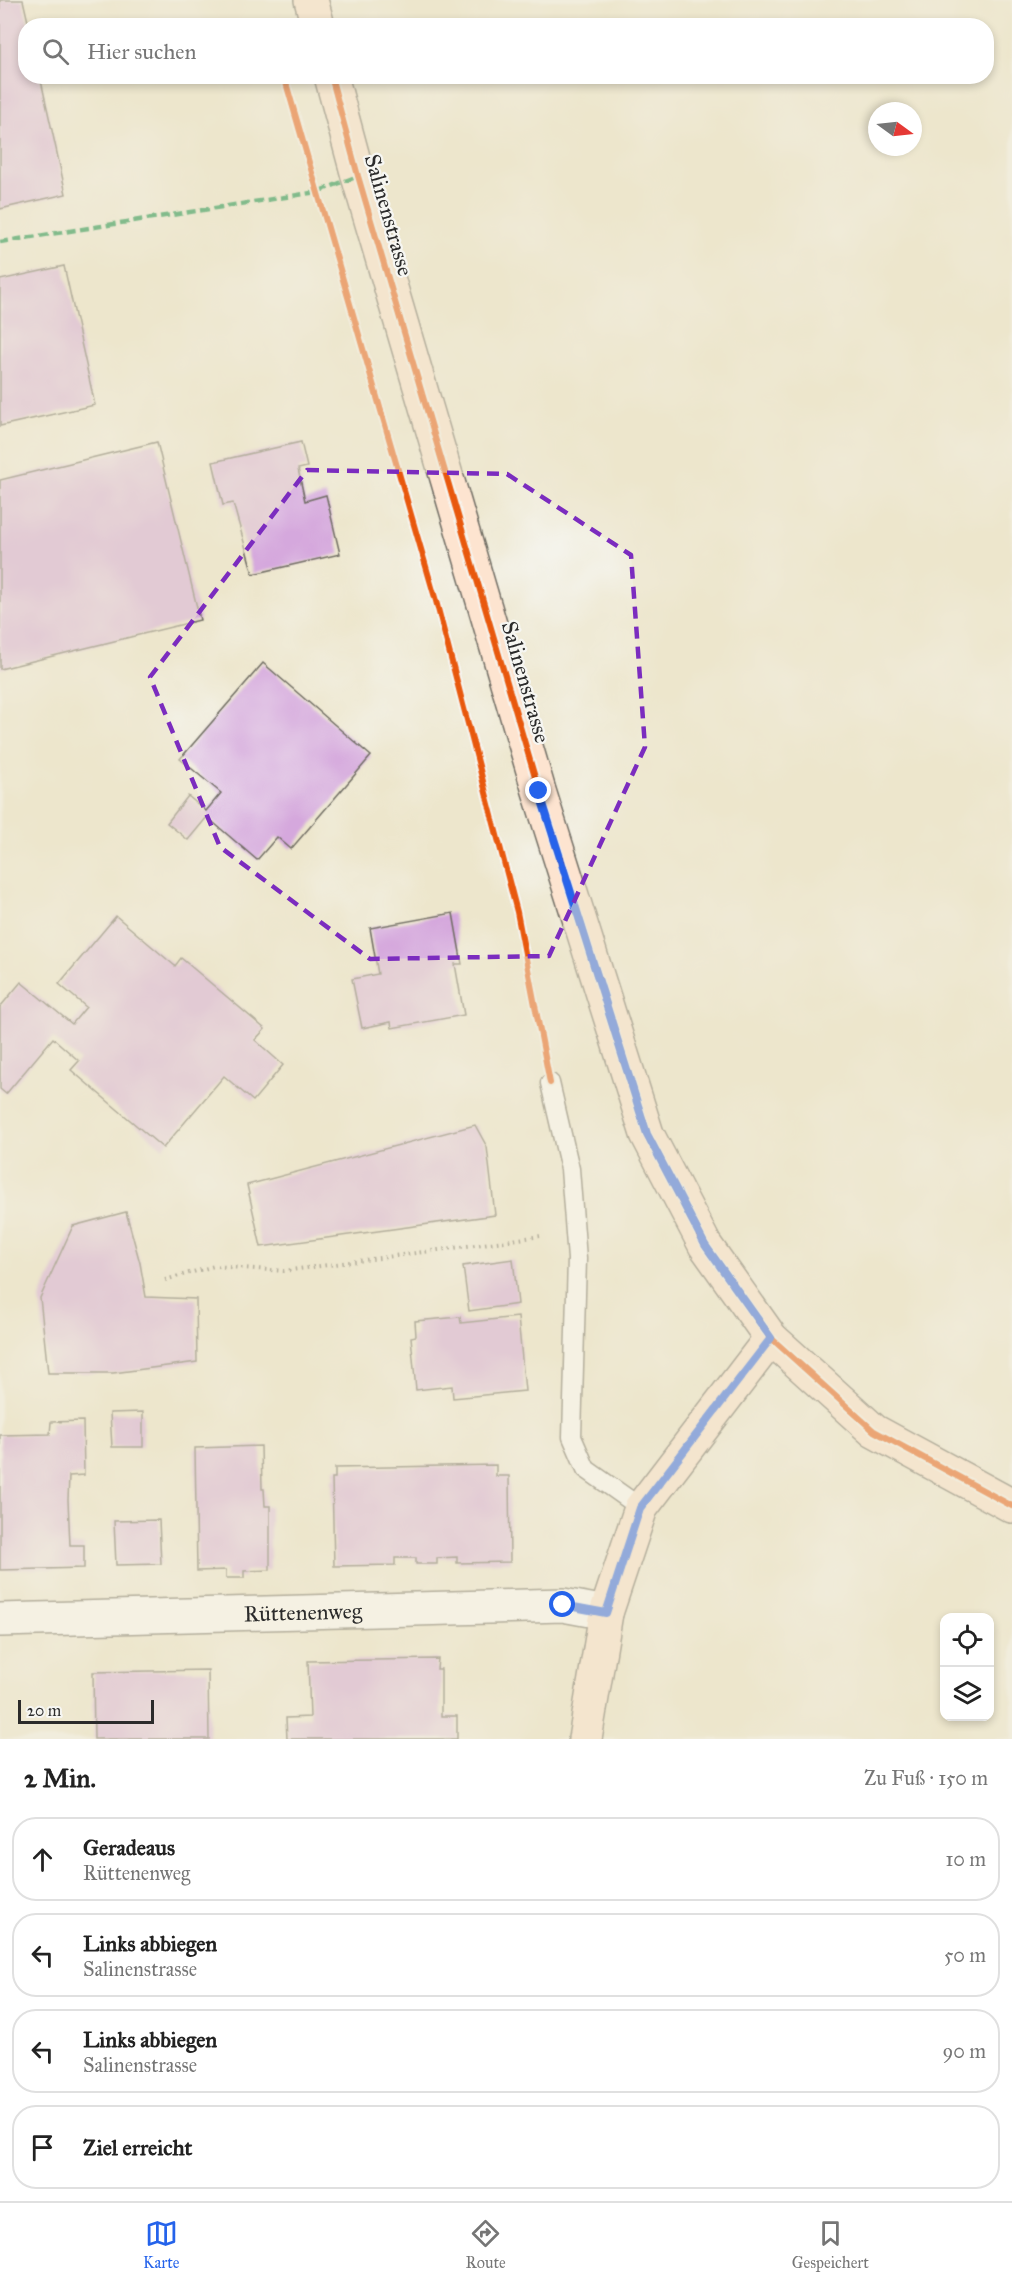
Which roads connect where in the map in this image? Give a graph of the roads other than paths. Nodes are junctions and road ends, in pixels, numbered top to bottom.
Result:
1 (311, 0) edge
2 (316, 18) edge
3 (333, 84) edge
4 (550, 1083) dead end
5 (771, 1338) junction
6 (1012, 1506) edge
7 (640, 1508) junction
8 (606, 1613) junction
9 (0, 1620) edge
10 (585, 1739) edge

1 - 2 street
3 - 5 street, Salinenstrasse
4 - 7 lane
5 - 6 street, Salinenstrasse
5 - 7 street
7 - 8 street
8 - 9 street, Rüttenenweg
8 - 10 street

